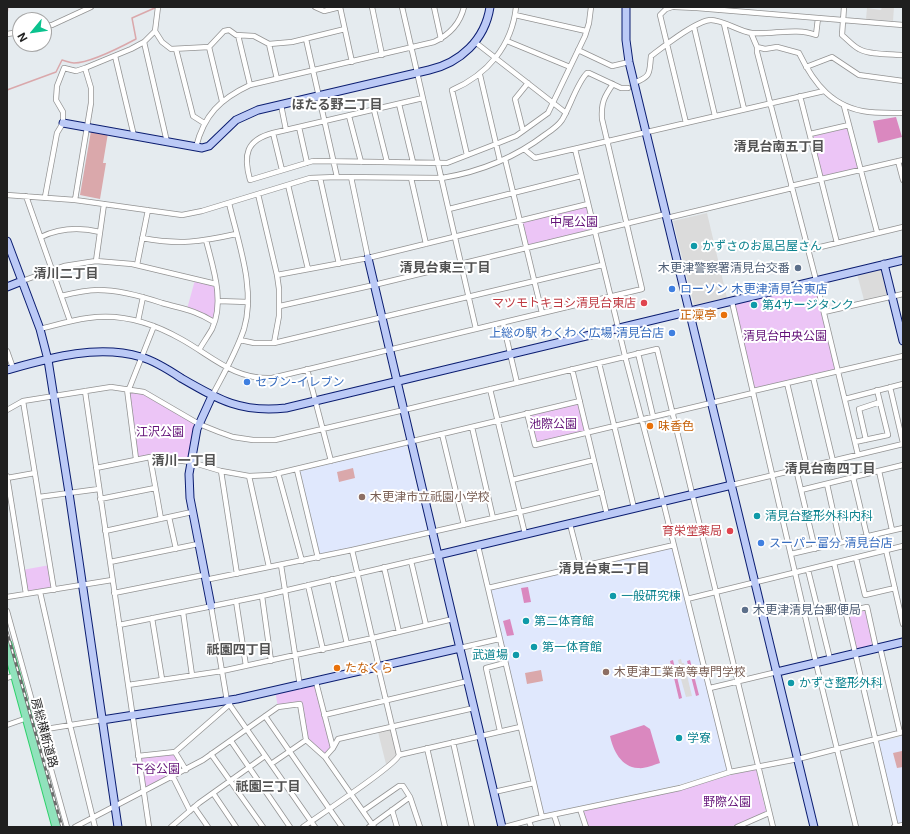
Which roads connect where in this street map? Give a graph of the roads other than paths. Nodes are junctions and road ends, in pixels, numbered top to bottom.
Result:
1 (91, 7) edge
2 (158, 7) edge
3 (315, 7) edge
4 (340, 7) edge
5 (372, 7) edge
6 (402, 7) edge
7 (434, 7) edge
8 (464, 7) edge
9 (490, 7) edge
10 (516, 7) edge
11 (591, 7) edge
12 (626, 7) edge
13 (674, 7) edge
14 (697, 7) edge
15 (844, 7) edge
16 (515, 15) junction
17 (818, 18) junction
18 (843, 20) junction
19 (52, 24) edge
20 (724, 24) junction
21 (903, 25) edge
22 (694, 27) junction
23 (345, 29) junction
24 (155, 31) junction
25 (586, 31) junction
26 (751, 33) junction
27 (238, 35) junction
28 (306, 39) junction
29 (441, 39) junction
30 (507, 40) junction
31 (144, 42) junction
32 (475, 42) junction
33 (269, 44) junction
34 (667, 44) junction
35 (209, 47) junction
36 (757, 47) junction
37 (412, 48) junction
38 (176, 49) junction
39 (578, 50) junction
40 (382, 55) junction
41 (903, 55) edge
42 (115, 56) junction
43 (496, 58) junction
44 (352, 62) junction
45 (629, 62) junction
46 (570, 67) junction
47 (806, 67) junction
48 (85, 68) junction
49 (313, 71) junction
50 (418, 73) junction
51 (480, 75) junction
52 (277, 79) junction
53 (903, 81) edge
54 (528, 83) junction
55 (634, 83) junction
56 (613, 84) junction
57 (250, 85) junction
58 (628, 88) dead end
59 (824, 91) junction
60 (319, 96) junction
61 (800, 96) junction
62 (424, 98) junction
63 (222, 102) junction
64 (553, 102) junction
65 (771, 103) junction
66 (399, 104) junction
67 (281, 105) junction
68 (844, 106) junction
69 (744, 109) junction
70 (374, 110) junction
71 (566, 112) junction
72 (903, 113) edge
73 (349, 116) junction
74 (714, 116) junction
75 (324, 122) junction
76 (63, 123) junction
77 (204, 123) junction
78 (686, 123) junction
79 (849, 125) junction
80 (87, 127) junction
81 (299, 127) junction
82 (286, 130) junction
83 (522, 131) junction
84 (646, 132) junction
85 (273, 133) junction
86 (810, 134) junction
87 (134, 136) junction
88 (608, 141) junction
89 (167, 142) junction
90 (496, 144) junction
91 (196, 148) junction
92 (524, 149) junction
93 (575, 149) junction
94 (467, 155) junction
95 (505, 158) junction
96 (500, 161) junction
97 (901, 161) edge
98 (334, 162) junction
99 (361, 162) junction
100 (386, 162) junction
101 (412, 162) junction
102 (438, 162) junction
103 (307, 163) junction
104 (282, 170) junction
105 (861, 170) junction
106 (581, 176) junction
107 (337, 177) junction
108 (351, 177) junction
109 (320, 178) junction
110 (411, 178) junction
111 (442, 178) junction
112 (821, 179) junction
113 (903, 180) edge
114 (288, 185) junction
115 (791, 187) junction
116 (513, 193) junction
117 (258, 194) junction
118 (7, 196) edge
119 (26, 196) junction
120 (45, 197) junction
121 (75, 200) junction
122 (229, 202) junction
123 (104, 204) junction
124 (588, 204) junction
125 (449, 209) junction
126 (148, 210) junction
127 (667, 216) junction
128 (520, 221) junction
129 (627, 224) junction
130 (903, 227) edge
131 (100, 232) junction
132 (594, 232) junction
133 (877, 232) junction
134 (236, 234) junction
135 (41, 237) junction
136 (455, 237) junction
137 (142, 238) junction
138 (206, 240) junction
139 (7, 241) edge
140 (837, 243) junction
141 (426, 244) junction
142 (526, 248) junction
143 (808, 250) junction
144 (368, 258) junction
145 (903, 260) edge
146 (96, 261) junction
147 (339, 264) junction
148 (461, 264) junction
149 (602, 264) junction
150 (884, 264) junction
151 (137, 265) junction
152 (308, 269) junction
153 (52, 270) junction
154 (277, 275) junction
155 (816, 280) junction
156 (22, 281) junction
157 (534, 281) junction
158 (216, 284) junction
159 (374, 285) junction
160 (7, 287) edge
161 (903, 294) edge
162 (892, 295) junction
163 (61, 296) junction
164 (143, 297) junction
165 (469, 297) junction
166 (610, 297) junction
167 (218, 301) junction
168 (248, 302) junction
169 (732, 302) junction
170 (280, 306) junction
171 (690, 311) junction
172 (824, 312) junction
173 (542, 313) junction
174 (382, 317) junction
175 (70, 321) junction
176 (138, 321) junction
177 (214, 322) junction
178 (503, 323) junction
179 (154, 326) junction
180 (618, 328) junction
181 (40, 329) junction
182 (476, 329) junction
183 (240, 340) junction
184 (903, 341) edge
185 (274, 343) junction
186 (199, 350) junction
187 (389, 350) junction
188 (7, 351) edge
189 (638, 353) junction
190 (510, 354) junction
191 (625, 356) junction
192 (903, 356) edge
193 (142, 357) junction
194 (48, 360) junction
195 (598, 363) junction
196 (226, 367) junction
197 (10, 369) edge
198 (307, 369) junction
199 (572, 369) junction
200 (838, 371) junction
201 (813, 377) junction
202 (397, 382) junction
203 (517, 383) junction
204 (787, 383) junction
205 (903, 384) edge
206 (890, 387) junction
207 (128, 389) junction
208 (490, 389) junction
209 (877, 390) junction
210 (84, 391) junction
211 (753, 392) junction
212 (54, 396) junction
213 (212, 396) junction
214 (845, 398) junction
215 (23, 401) junction
216 (580, 401) junction
217 (316, 402) junction
218 (880, 402) junction
219 (712, 403) junction
220 (7, 410) edge
221 (404, 410) junction
222 (672, 412) junction
223 (527, 413) junction
224 (653, 416) junction
225 (642, 419) junction
226 (498, 420) junction
227 (199, 424) junction
228 (472, 426) junction
229 (614, 426) junction
230 (323, 429) junction
231 (587, 432) junction
232 (442, 434) junction
233 (866, 440) junction
234 (411, 442) junction
235 (856, 442) junction
236 (903, 444) edge
237 (858, 455) junction
238 (150, 457) junction
239 (136, 459) junction
240 (331, 460) junction
241 (594, 460) junction
242 (833, 460) junction
243 (191, 462) junction
244 (903, 465) edge
245 (807, 467) junction
246 (96, 468) junction
247 (796, 469) junction
248 (297, 470) junction
249 (221, 471) junction
250 (879, 471) junction
251 (35, 473) junction
252 (278, 473) junction
253 (772, 475) junction
254 (250, 476) junction
255 (7, 477) edge
256 (853, 477) junction
257 (512, 480) junction
258 (827, 484) junction
259 (732, 485) junction
260 (155, 488) junction
261 (99, 489) junction
262 (801, 490) junction
263 (602, 492) junction
264 (70, 493) junction
265 (692, 494) junction
266 (39, 497) junction
267 (100, 499) junction
268 (664, 501) junction
269 (634, 508) junction
270 (192, 512) junction
271 (520, 512) junction
272 (608, 515) junction
273 (169, 517) junction
274 (493, 518) junction
275 (161, 519) junction
276 (570, 524) junction
277 (464, 525) junction
278 (903, 528) edge
279 (892, 530) junction
280 (105, 531) junction
281 (432, 532) junction
282 (525, 534) junction
283 (867, 536) junction
284 (840, 542) junction
285 (198, 544) junction
286 (674, 545) junction
287 (478, 546) junction
288 (903, 546) edge
289 (176, 549) junction
290 (815, 549) junction
291 (352, 550) junction
292 (886, 550) junction
293 (791, 554) junction
294 (438, 555) junction
295 (318, 558) junction
296 (856, 558) junction
297 (302, 561) junction
298 (411, 561) junction
299 (110, 562) junction
300 (834, 563) junction
301 (281, 565) junction
302 (581, 566) junction
303 (269, 567) junction
304 (384, 567) junction
305 (808, 570) junction
306 (358, 573) junction
307 (795, 573) junction
308 (237, 574) junction
309 (204, 578) junction
310 (332, 579) junction
311 (112, 580) junction
312 (756, 583) junction
313 (308, 585) junction
314 (83, 586) junction
315 (488, 588) junction
316 (894, 588) junction
317 (54, 590) junction
318 (285, 590) junction
319 (40, 592) junction
320 (716, 592) junction
321 (114, 593) junction
322 (26, 594) junction
323 (262, 596) junction
324 (7, 597) edge
325 (687, 599) junction
326 (236, 601) junction
327 (211, 606) junction
328 (7, 611) edge
329 (183, 612) junction
330 (845, 612) junction
331 (152, 618) junction
332 (453, 619) junction
333 (903, 624) edge
334 (119, 625) junction
335 (426, 625) junction
336 (399, 632) junction
337 (373, 638) junction
338 (499, 639) junction
339 (903, 642) edge
340 (7, 644) edge
341 (347, 644) junction
342 (460, 648) junction
343 (878, 648) junction
344 (322, 650) junction
345 (855, 653) junction
346 (295, 656) junction
347 (830, 659) junction
348 (270, 661) junction
349 (505, 663) junction
350 (816, 663) junction
351 (246, 666) junction
352 (379, 667) junction
353 (222, 671) junction
354 (777, 672) junction
355 (192, 675) junction
356 (11, 676) edge
357 (162, 680) junction
358 (468, 681) junction
359 (316, 682) junction
360 (737, 682) junction
361 (128, 685) junction
362 (300, 686) junction
363 (710, 688) junction
364 (386, 700) junction
365 (228, 702) junction
366 (474, 708) junction
367 (132, 715) junction
368 (324, 715) junction
369 (265, 716) junction
370 (27, 718) junction
371 (102, 720) junction
372 (7, 725) edge
373 (70, 725) junction
374 (392, 727) junction
375 (520, 727) junction
376 (247, 729) junction
377 (40, 730) junction
378 (500, 731) junction
379 (902, 733) edge
380 (481, 736) junction
381 (338, 739) junction
382 (875, 739) junction
383 (306, 740) junction
384 (330, 740) junction
385 (231, 741) junction
386 (453, 742) junction
387 (332, 748) junction
388 (427, 748) junction
389 (837, 749) junction
390 (290, 751) junction
391 (175, 752) junction
392 (211, 754) junction
393 (399, 755) junction
394 (138, 756) junction
395 (265, 756) junction
396 (325, 757) junction
397 (798, 758) junction
398 (271, 764) junction
399 (249, 767) junction
400 (758, 767) junction
401 (186, 770) junction
402 (730, 772) junction
403 (173, 777) junction
404 (230, 781) junction
405 (534, 783) junction
406 (144, 792) junction
407 (494, 792) junction
408 (213, 793) junction
409 (351, 793) junction
410 (410, 797) junction
411 (115, 807) junction
412 (194, 807) junction
413 (329, 808) junction
414 (580, 809) junction
415 (392, 810) junction
416 (190, 811) junction
417 (363, 811) junction
418 (769, 813) junction
419 (554, 815) junction
420 (542, 817) junction
421 (93, 818) junction
422 (311, 821) junction
423 (529, 821) junction
424 (177, 822) junction
425 (903, 825) edge
426 (55, 826) edge
427 (372, 826) edge
428 (67, 827) edge
429 (75, 827) edge
430 (95, 827) edge
431 (118, 827) edge
432 (149, 827) edge
433 (171, 827) edge
434 (180, 827) edge
435 (208, 827) edge
436 (236, 827) edge
437 (263, 827) edge
438 (290, 827) edge
439 (303, 827) edge
440 (315, 827) edge
441 (342, 827) edge
442 (397, 827) edge
443 (420, 827) edge
444 (445, 827) edge
445 (472, 827) edge
446 (504, 827) edge
447 (531, 827) edge
448 (558, 827) edge
449 (586, 827) edge
450 (737, 827) edge
451 (773, 827) edge
452 (814, 827) edge
453 (856, 827) edge
454 (896, 827) edge

1 - 19 street
2 - 24 street
3 - 4 street
4 - 23 street
5 - 40 street
6 - 37 street
7 - 29 street
8 - 29 street
9 - 32 street
10 - 16 street
11 - 25 street
12 - 45 street
13 - 14 street
13 - 34 street
14 - 17 street
15 - 18 street
16 - 25 street
16 - 30 street
17 - 18 street
17 - 26 street
18 - 21 street
18 - 41 street
20 - 22 street
20 - 26 street
20 - 69 street
22 - 34 street
22 - 74 street
23 - 28 street
23 - 44 street
24 - 31 street
24 - 38 street
25 - 39 street
26 - 36 street
27 - 33 street
27 - 35 street
27 - 57 street
28 - 33 street
28 - 49 street
29 - 37 street
30 - 43 street
30 - 46 street
31 - 42 street
31 - 89 street
32 - 43 street
32 - 50 street
33 - 52 street
34 - 55 street
34 - 78 street
35 - 38 street
35 - 63 street
36 - 47 street
36 - 65 street
37 - 40 street
37 - 50 street
38 - 77 street
39 - 45 street
39 - 46 street
40 - 44 street
42 - 48 street
42 - 87 street
43 - 51 street
43 - 54 street
44 - 49 street
45 - 55 street
46 - 64 street
47 - 53 street
47 - 59 street
48 - 76 street
48 - 80 street
49 - 52 street
49 - 60 street
50 - 60 street
50 - 62 street
51 - 90 street
51 - 94 street
52 - 57 street
54 - 64 street
54 - 83 street
55 - 84 street
56 - 58 street
56 - 71 street
56 - 88 street
57 - 63 street
59 - 61 street
59 - 68 street
60 - 67 street
60 - 75 street
61 - 65 street
61 - 86 street
62 - 66 street
62 - 102 street
63 - 77 street
64 - 71 street
64 - 83 street
65 - 69 street
65 - 115 street
66 - 70 street
66 - 101 street
67 - 82 street
67 - 91 street
68 - 72 street
68 - 79 street
69 - 74 street
70 - 73 street
70 - 100 street
71 - 92 street
73 - 75 street
73 - 99 street
74 - 78 street
75 - 81 street
75 - 98 street
76 - 80 street
76 - 120 street
77 - 91 street
78 - 84 street
79 - 86 street
79 - 105 street
80 - 87 street
80 - 121 street
81 - 82 street
81 - 103 street
82 - 85 street
83 - 90 street
84 - 88 street
84 - 127 street
85 - 104 street
85 - 104 street
86 - 112 street
87 - 89 street
88 - 93 street
88 - 129 street
89 - 91 street
90 - 94 street
90 - 96 street
92 - 93 street
92 - 95 street
93 - 106 street
94 - 102 street
95 - 96 street
95 - 116 street
96 - 111 street
97 - 105 street
97 - 113 street
98 - 99 street
98 - 103 street
98 - 107 street
99 - 100 street
100 - 101 street
101 - 102 street
102 - 111 street
103 - 104 street
105 - 112 street
105 - 133 street
106 - 116 street
106 - 124 street
107 - 108 street
107 - 109 street
108 - 110 street
108 - 144 street
109 - 114 street
109 - 147 street
110 - 111 street
110 - 141 street
111 - 125 street
112 - 115 street
112 - 140 street
114 - 117 street
114 - 152 street
115 - 127 street
115 - 143 street
116 - 125 street
116 - 128 street
117 - 122 street
117 - 154 street
118 - 119 street
119 - 120 street
119 - 135 street
120 - 121 street
121 - 123 street
122 - 126 street
122 - 134 street
123 - 126 street
123 - 131 street
124 - 128 street
124 - 132 street
125 - 136 street
126 - 137 street
127 - 129 street
127 - 171 street
128 - 136 street
128 - 142 street
129 - 132 street
129 - 166 street
130 - 133 street
131 - 135 street
131 - 146 street
132 - 142 street
132 - 149 street
133 - 140 street
134 - 138 street
134 - 168 street
135 - 153 street
136 - 141 street
136 - 148 street
137 - 138 street
137 - 151 street
138 - 158 street
139 - 156 street
140 - 143 street
141 - 144 street
142 - 148 street
142 - 157 street
143 - 155 street
144 - 147 street
144 - 159 street
145 - 150 street
146 - 151 street
146 - 153 street
147 - 152 street
148 - 159 street
148 - 165 street
149 - 157 street
149 - 166 street
150 - 155 street
150 - 162 street
151 - 158 street
152 - 154 street
153 - 156 street
153 - 163 street
154 - 170 street
155 - 169 street
155 - 172 street
156 - 160 street
156 - 181 street
157 - 165 street
157 - 173 street
158 - 167 street
159 - 170 street
159 - 174 street
161 - 162 street
162 - 172 street
162 - 184 street
163 - 164 street
163 - 175 street
164 - 176 street
164 - 177 street
165 - 174 street
165 - 182 street
166 - 173 street
166 - 180 street
167 - 168 street
167 - 177 street
168 - 183 street
169 - 171 street
169 - 211 street
170 - 185 street
171 - 180 street
171 - 219 street
172 - 200 street
173 - 178 street
174 - 185 street
174 - 187 street
175 - 176 street
175 - 181 street
176 - 179 street
177 - 186 street
178 - 182 street
178 - 190 street
179 - 186 street
179 - 193 street
180 - 190 street
180 - 191 street
181 - 194 street
182 - 187 street
183 - 185 street
183 - 196 street
186 - 196 street
187 - 198 street
187 - 202 street
188 - 197 street
189 - 191 street
189 - 222 street
189 - 224 street
190 - 202 street
190 - 203 street
191 - 195 street
191 - 225 street
192 - 200 street
193 - 194 street
193 - 207 street
193 - 213 street
194 - 197 street
194 - 212 street
195 - 199 street
195 - 229 street
196 - 198 street
196 - 213 street
198 - 217 street
199 - 203 street
199 - 216 street
200 - 201 street
200 - 214 street
201 - 204 street
201 - 242 street
202 - 217 street
202 - 221 street
203 - 208 street
204 - 211 street
204 - 245 street
205 - 206 street
206 - 209 street
206 - 236 street
207 - 210 street
207 - 227 street
207 - 239 street
208 - 221 street
208 - 226 street
209 - 214 street
209 - 218 street
210 - 212 street
210 - 246 street
211 - 219 street
211 - 253 street
212 - 215 street
212 - 264 street
213 - 217 street
213 - 227 street
214 - 235 street
215 - 220 street
215 - 251 street
216 - 223 street
216 - 231 street
217 - 230 street
218 - 233 street
218 - 233 street
219 - 222 street
219 - 259 street
221 - 230 street
221 - 234 street
222 - 224 street
222 - 265 street
223 - 226 street
223 - 231 street
224 - 225 street
225 - 229 street
225 - 268 street
226 - 228 street
226 - 257 street
227 - 230 street
227 - 243 street
228 - 232 street
228 - 274 street
229 - 231 street
229 - 269 street
230 - 240 street
231 - 241 street
232 - 234 street
232 - 277 street
233 - 235 street
234 - 240 street
234 - 281 street
235 - 237 street
236 - 237 street
237 - 242 street
238 - 239 street
238 - 243 street
238 - 260 street
239 - 246 street
240 - 248 street
241 - 257 street
241 - 263 street
242 - 245 street
243 - 249 street
243 - 270 street
244 - 250 street
245 - 247 street
246 - 261 street
247 - 253 street
247 - 262 street
248 - 252 street
248 - 295 street
249 - 254 street
249 - 308 street
250 - 256 street
250 - 279 street
251 - 255 street
251 - 266 street
252 - 254 street
252 - 297 street
253 - 259 street
253 - 293 street
254 - 303 street
255 - 322 street
256 - 258 street
256 - 283 street
257 - 271 street
258 - 262 street
258 - 284 street
259 - 265 street
259 - 312 street
260 - 267 street
260 - 275 street
261 - 264 street
261 - 267 street
262 - 290 street
263 - 271 street
263 - 272 street
264 - 266 street
264 - 314 street
265 - 268 street
265 - 320 street
266 - 317 street
267 - 280 street
268 - 269 street
268 - 286 street
269 - 272 street
270 - 273 street
270 - 285 street
271 - 274 street
271 - 282 street
272 - 276 street
273 - 275 street
273 - 289 street
274 - 277 street
275 - 280 street
276 - 282 street
276 - 302 street
277 - 281 street
278 - 279 street
279 - 283 street
280 - 299 street
281 - 291 street
281 - 294 street
282 - 287 street
283 - 284 street
284 - 290 street
285 - 289 street
285 - 309 street
286 - 302 street
286 - 325 street
287 - 294 street
287 - 315 street
288 - 292 street
289 - 299 street
290 - 293 street
291 - 295 street
291 - 306 street
292 - 296 street
292 - 316 street
293 - 307 street
294 - 298 street
294 - 332 street
295 - 297 street
296 - 300 street
296 - 316 street
297 - 301 street
298 - 304 street
298 - 335 street
299 - 311 street
300 - 305 street
300 - 330 street
301 - 303 street
301 - 318 street
302 - 315 street
303 - 308 street
304 - 306 street
304 - 336 street
305 - 307 street
305 - 347 street
306 - 310 street
306 - 337 street
307 - 312 street
307 - 350 street
308 - 309 street
309 - 321 street
309 - 327 street
310 - 313 street
310 - 341 street
311 - 314 street
311 - 321 street
312 - 320 street
312 - 354 street
313 - 318 street
313 - 344 street
314 - 317 street
314 - 371 street
315 - 338 street
316 - 333 street
317 - 319 street
318 - 323 street
318 - 346 street
319 - 322 street
319 - 373 street
320 - 325 street
320 - 360 street
321 - 334 street
322 - 324 street
323 - 326 street
323 - 348 street
325 - 363 street
326 - 327 street
326 - 351 street
327 - 329 street
327 - 353 street
328 - 377 street
329 - 331 street
329 - 355 street
330 - 343 street
330 - 345 street
331 - 334 street
331 - 357 street
332 - 335 street
332 - 342 street
334 - 361 street
335 - 336 street
336 - 337 street
337 - 341 street
337 - 352 street
338 - 342 street
338 - 349 street
339 - 343 street
340 - 356 highway, 房総横断道路
341 - 344 street
342 - 352 street
342 - 358 street
343 - 345 street
343 - 379 street
344 - 346 street
345 - 347 street
345 - 382 street
346 - 348 street
346 - 362 street
347 - 350 street
348 - 351 street
349 - 375 street
349 - 378 street
350 - 354 street
350 - 389 street
351 - 353 street
352 - 359 street
352 - 364 street
353 - 355 street
353 - 365 street
354 - 360 street
354 - 397 street
355 - 357 street
356 - 370 highway, 房総横断道路
357 - 361 street
358 - 364 street
358 - 366 street
359 - 362 street
359 - 368 street
360 - 363 street
360 - 400 street
361 - 367 street
362 - 365 street
363 - 402 street
364 - 368 street
364 - 374 street
365 - 367 street
365 - 376 street
365 - 391 street
366 - 374 street
366 - 380 street
367 - 371 street
367 - 394 street
368 - 384 street
369 - 376 street
369 - 383 street
369 - 390 street
370 - 372 street
370 - 426 highway, 房総横断道路
371 - 373 street
371 - 411 street
373 - 377 street
373 - 421 street
374 - 381 street
374 - 393 street
375 - 378 street
375 - 405 street
376 - 385 street
376 - 395 street
377 - 428 street
378 - 380 street
379 - 382 street
380 - 386 street
380 - 407 street
381 - 384 street
381 - 387 street
382 - 389 street
382 - 454 street
383 - 390 street
383 - 396 street
384 - 387 street
385 - 392 street
385 - 399 street
386 - 388 street
386 - 445 street
387 - 396 street
388 - 393 street
388 - 444 street
389 - 397 street
389 - 453 street
390 - 398 street
390 - 413 street
391 - 394 street
391 - 401 street
392 - 401 street
392 - 404 street
393 - 409 street
394 - 406 street
395 - 398 street
395 - 399 street
396 - 409 street
397 - 400 street
397 - 452 street
398 - 422 street
399 - 404 street
399 - 438 street
400 - 402 street
400 - 418 street
401 - 403 street
402 - 414 street
403 - 406 street
403 - 416 street
404 - 408 street
404 - 437 street
405 - 407 street
405 - 420 street
406 - 411 street
406 - 432 street
407 - 446 street
408 - 412 street
408 - 436 street
409 - 413 street
409 - 417 street
410 - 415 street
410 - 417 street
410 - 443 street
411 - 421 street
411 - 431 street
412 - 416 street
412 - 435 street
413 - 422 street
413 - 441 street
414 - 419 street
414 - 449 street
415 - 427 street
415 - 442 street
416 - 424 street
417 - 427 street
418 - 450 street
418 - 451 street
419 - 420 street
419 - 448 street
420 - 423 street
421 - 429 street
421 - 430 street
422 - 439 street
422 - 440 street
423 - 446 street
423 - 447 street
424 - 433 street
424 - 434 street
425 - 454 street

